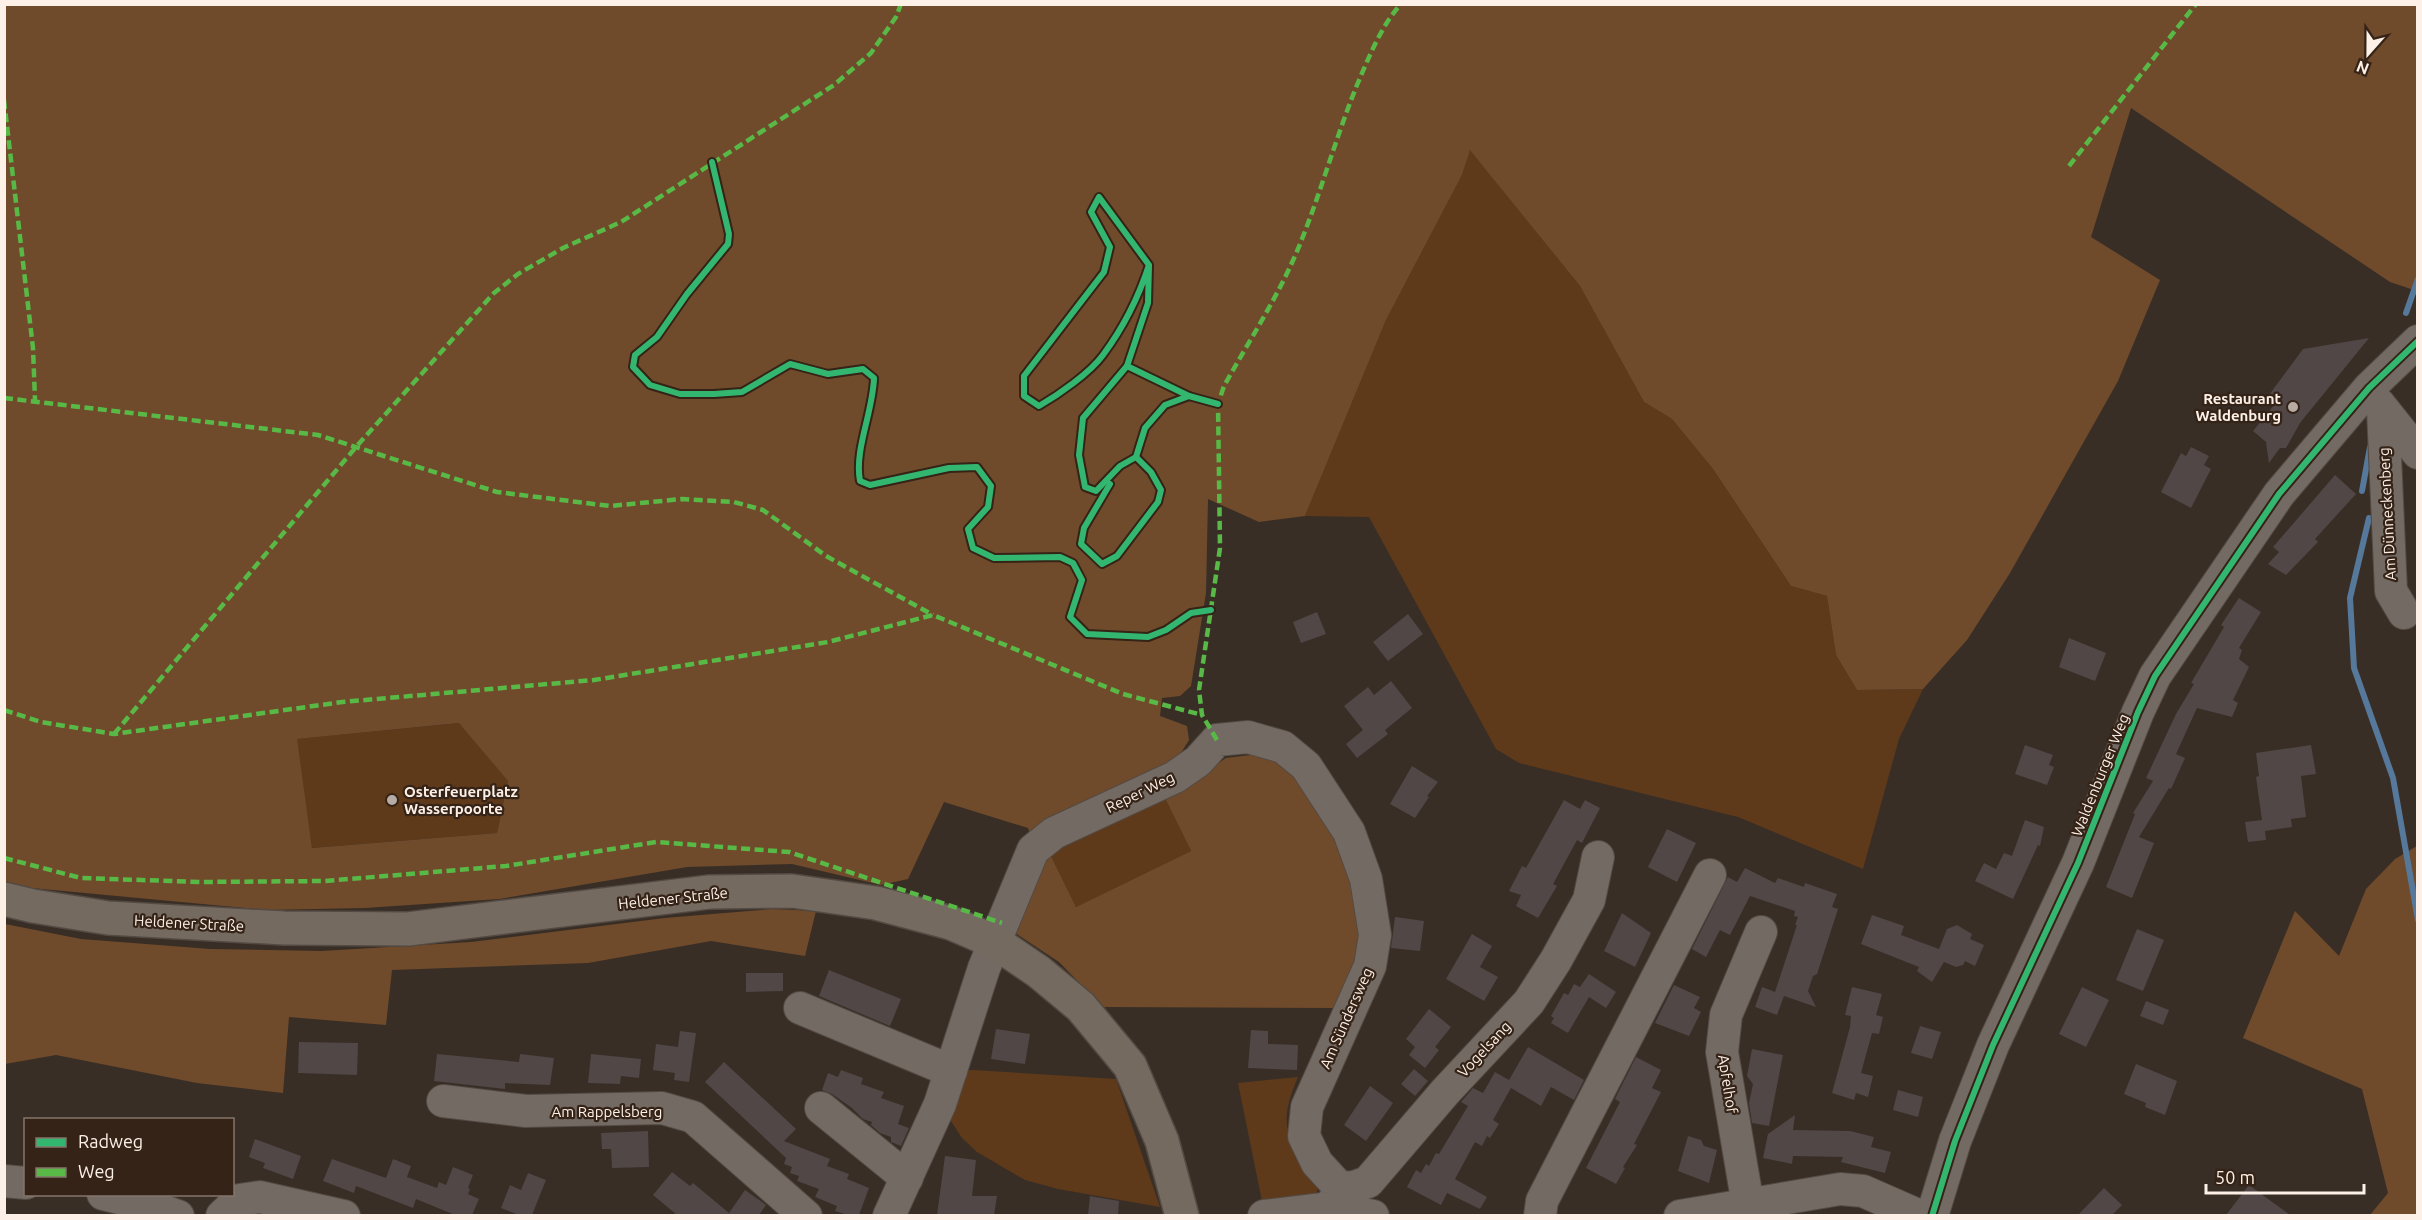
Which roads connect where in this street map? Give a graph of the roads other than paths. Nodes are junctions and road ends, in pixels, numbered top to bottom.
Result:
1 (2418, 341) edge
2 (2376, 399) junction
3 (2418, 453) edge
4 (2404, 613) dead end
5 (1217, 740) joint
6 (1598, 857) dead end
7 (1710, 875) dead end
8 (4, 899) edge
9 (1761, 933) dead end
10 (995, 942) junction
11 (800, 1008) dead end
12 (951, 1071) junction
13 (443, 1101) dead end
14 (821, 1108) dead end
15 (907, 1178) junction
16 (4, 1181) edge
17 (24, 1183) edge
18 (111, 1196) edge
19 (1335, 1198) junction
20 (1748, 1205) junction
21 (178, 1215) edge
22 (222, 1215) edge
23 (344, 1215) edge
24 (806, 1215) edge
25 (889, 1215) edge
26 (1182, 1215) edge
27 (1263, 1215) edge
28 (1373, 1215) edge
29 (1540, 1215) edge
30 (1694, 1215) edge
31 (1920, 1215) edge
32 (1932, 1215) edge

1 - 2 street, Waldenburger Weg
2 - 3 street, Am Dünneckenberg
2 - 4 street, Am Dünneckenberg
2 - 32 street, Waldenburger Weg
5 - 10 street, Reper Weg
5 - 19 street, Am Sündersweg
6 - 19 street, Vogelsang
7 - 29 street
8 - 10 main road, Heldener Straße
9 - 20 street, Apfelhof
10 - 12 street
10 - 26 main road, Heldener Straße
11 - 12 street
12 - 15 street
13 - 24 street, Am Rappelsberg
14 - 15 street
15 - 25 street
16 - 17 street
18 - 21 street
19 - 27 street
19 - 28 street
20 - 30 street
20 - 31 street
22 - 23 street

